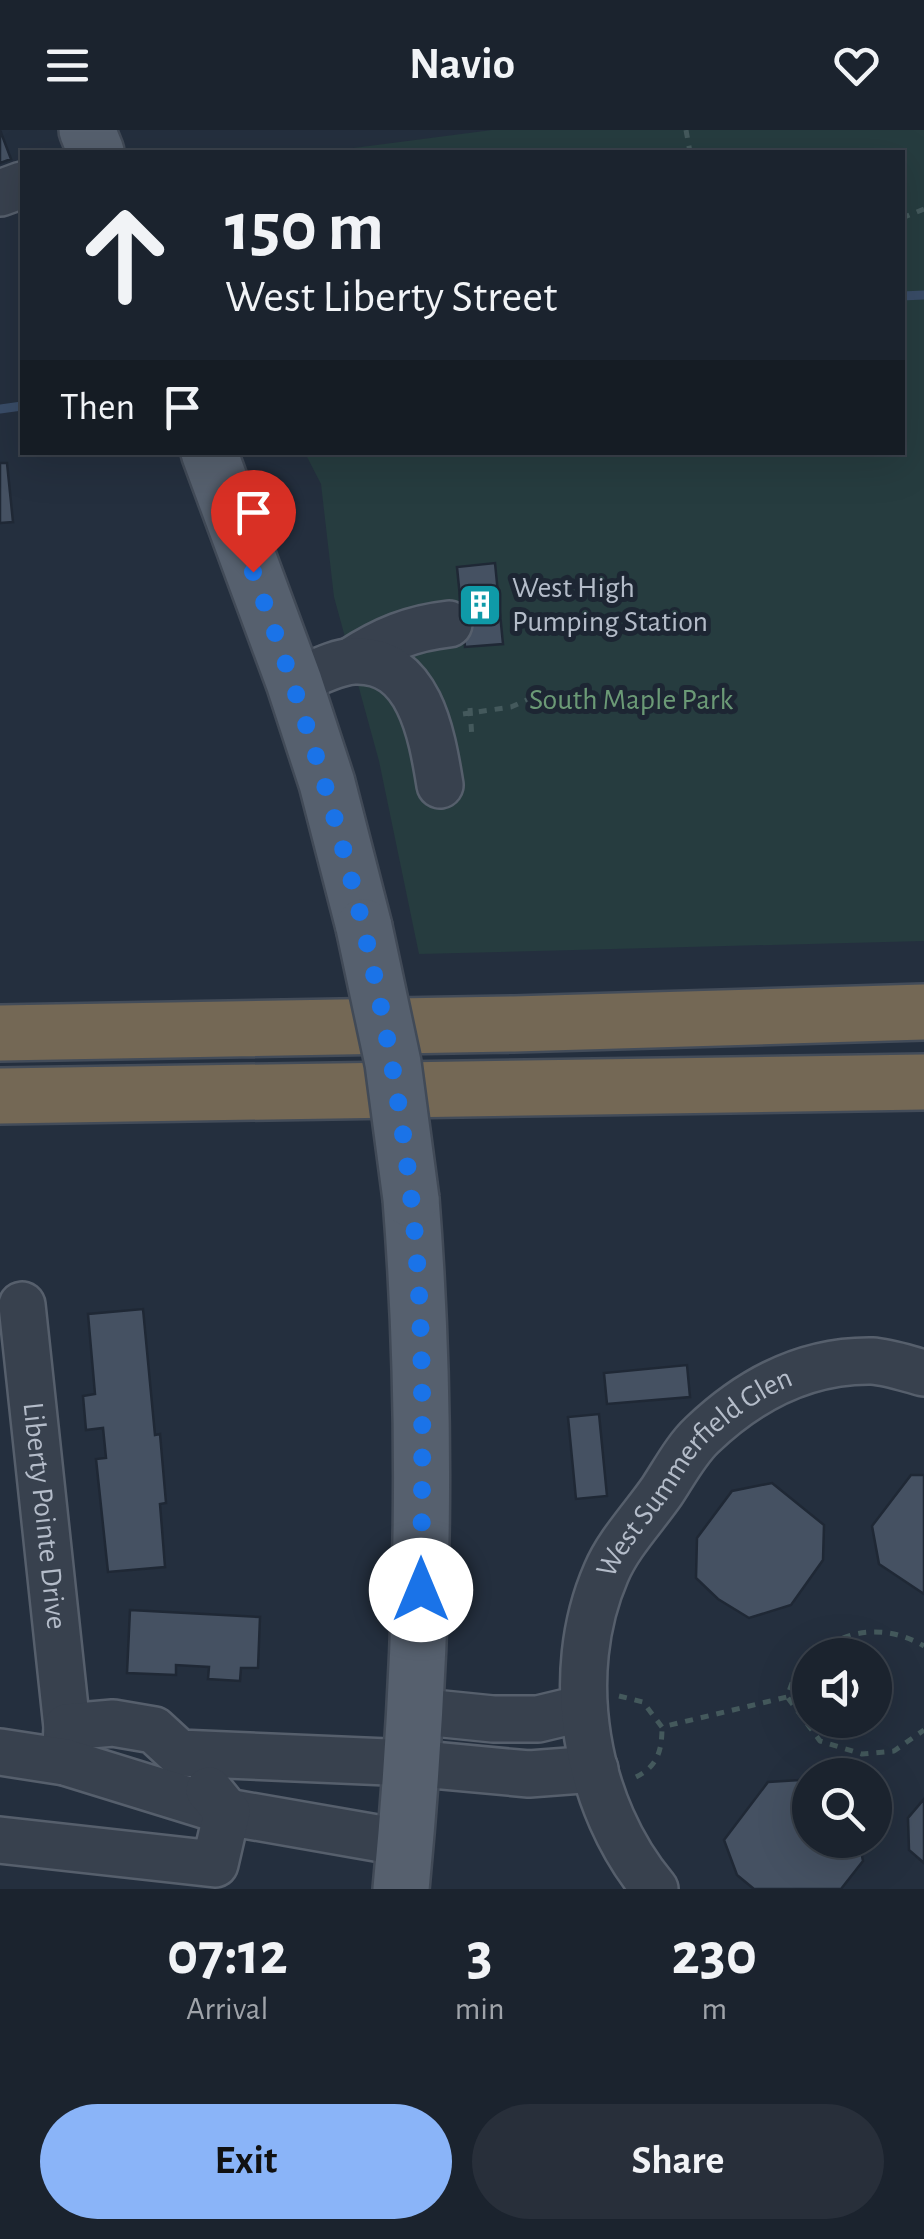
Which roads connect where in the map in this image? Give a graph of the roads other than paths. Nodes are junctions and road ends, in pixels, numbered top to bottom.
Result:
1 (210, 455) edge
2 (430, 615) dead end
3 (352, 661) junction
4 (294, 682) junction
5 (440, 785) dead end
6 (924, 1012) edge
7 (0, 1033) edge
8 (924, 1082) edge
9 (0, 1096) edge
10 (22, 1305) dead end
11 (924, 1374) edge
12 (598, 1701) junction
13 (412, 1737) junction
14 (66, 1744) junction
15 (0, 1752) edge
16 (178, 1753) junction
17 (610, 1776) junction
18 (227, 1812) junction
19 (0, 1840) edge
20 (403, 1866) edge
21 (655, 1889) edge

1 - 4 main road
2 - 3 street
3 - 4 street
3 - 5 street
4 - 13 main road, bridge
6 - 7 highway
8 - 9 highway
10 - 14 street, Liberty Pointe Drive
11 - 12 street, West Summerfield Glen
12 - 13 street
12 - 17 street, West Summerfield Glen
13 - 16 street
13 - 17 street
13 - 20 main road
14 - 15 street
14 - 16 street
14 - 18 street
16 - 18 street
17 - 21 street, West Summerfield Glen
18 - 19 street
18 - 20 street

